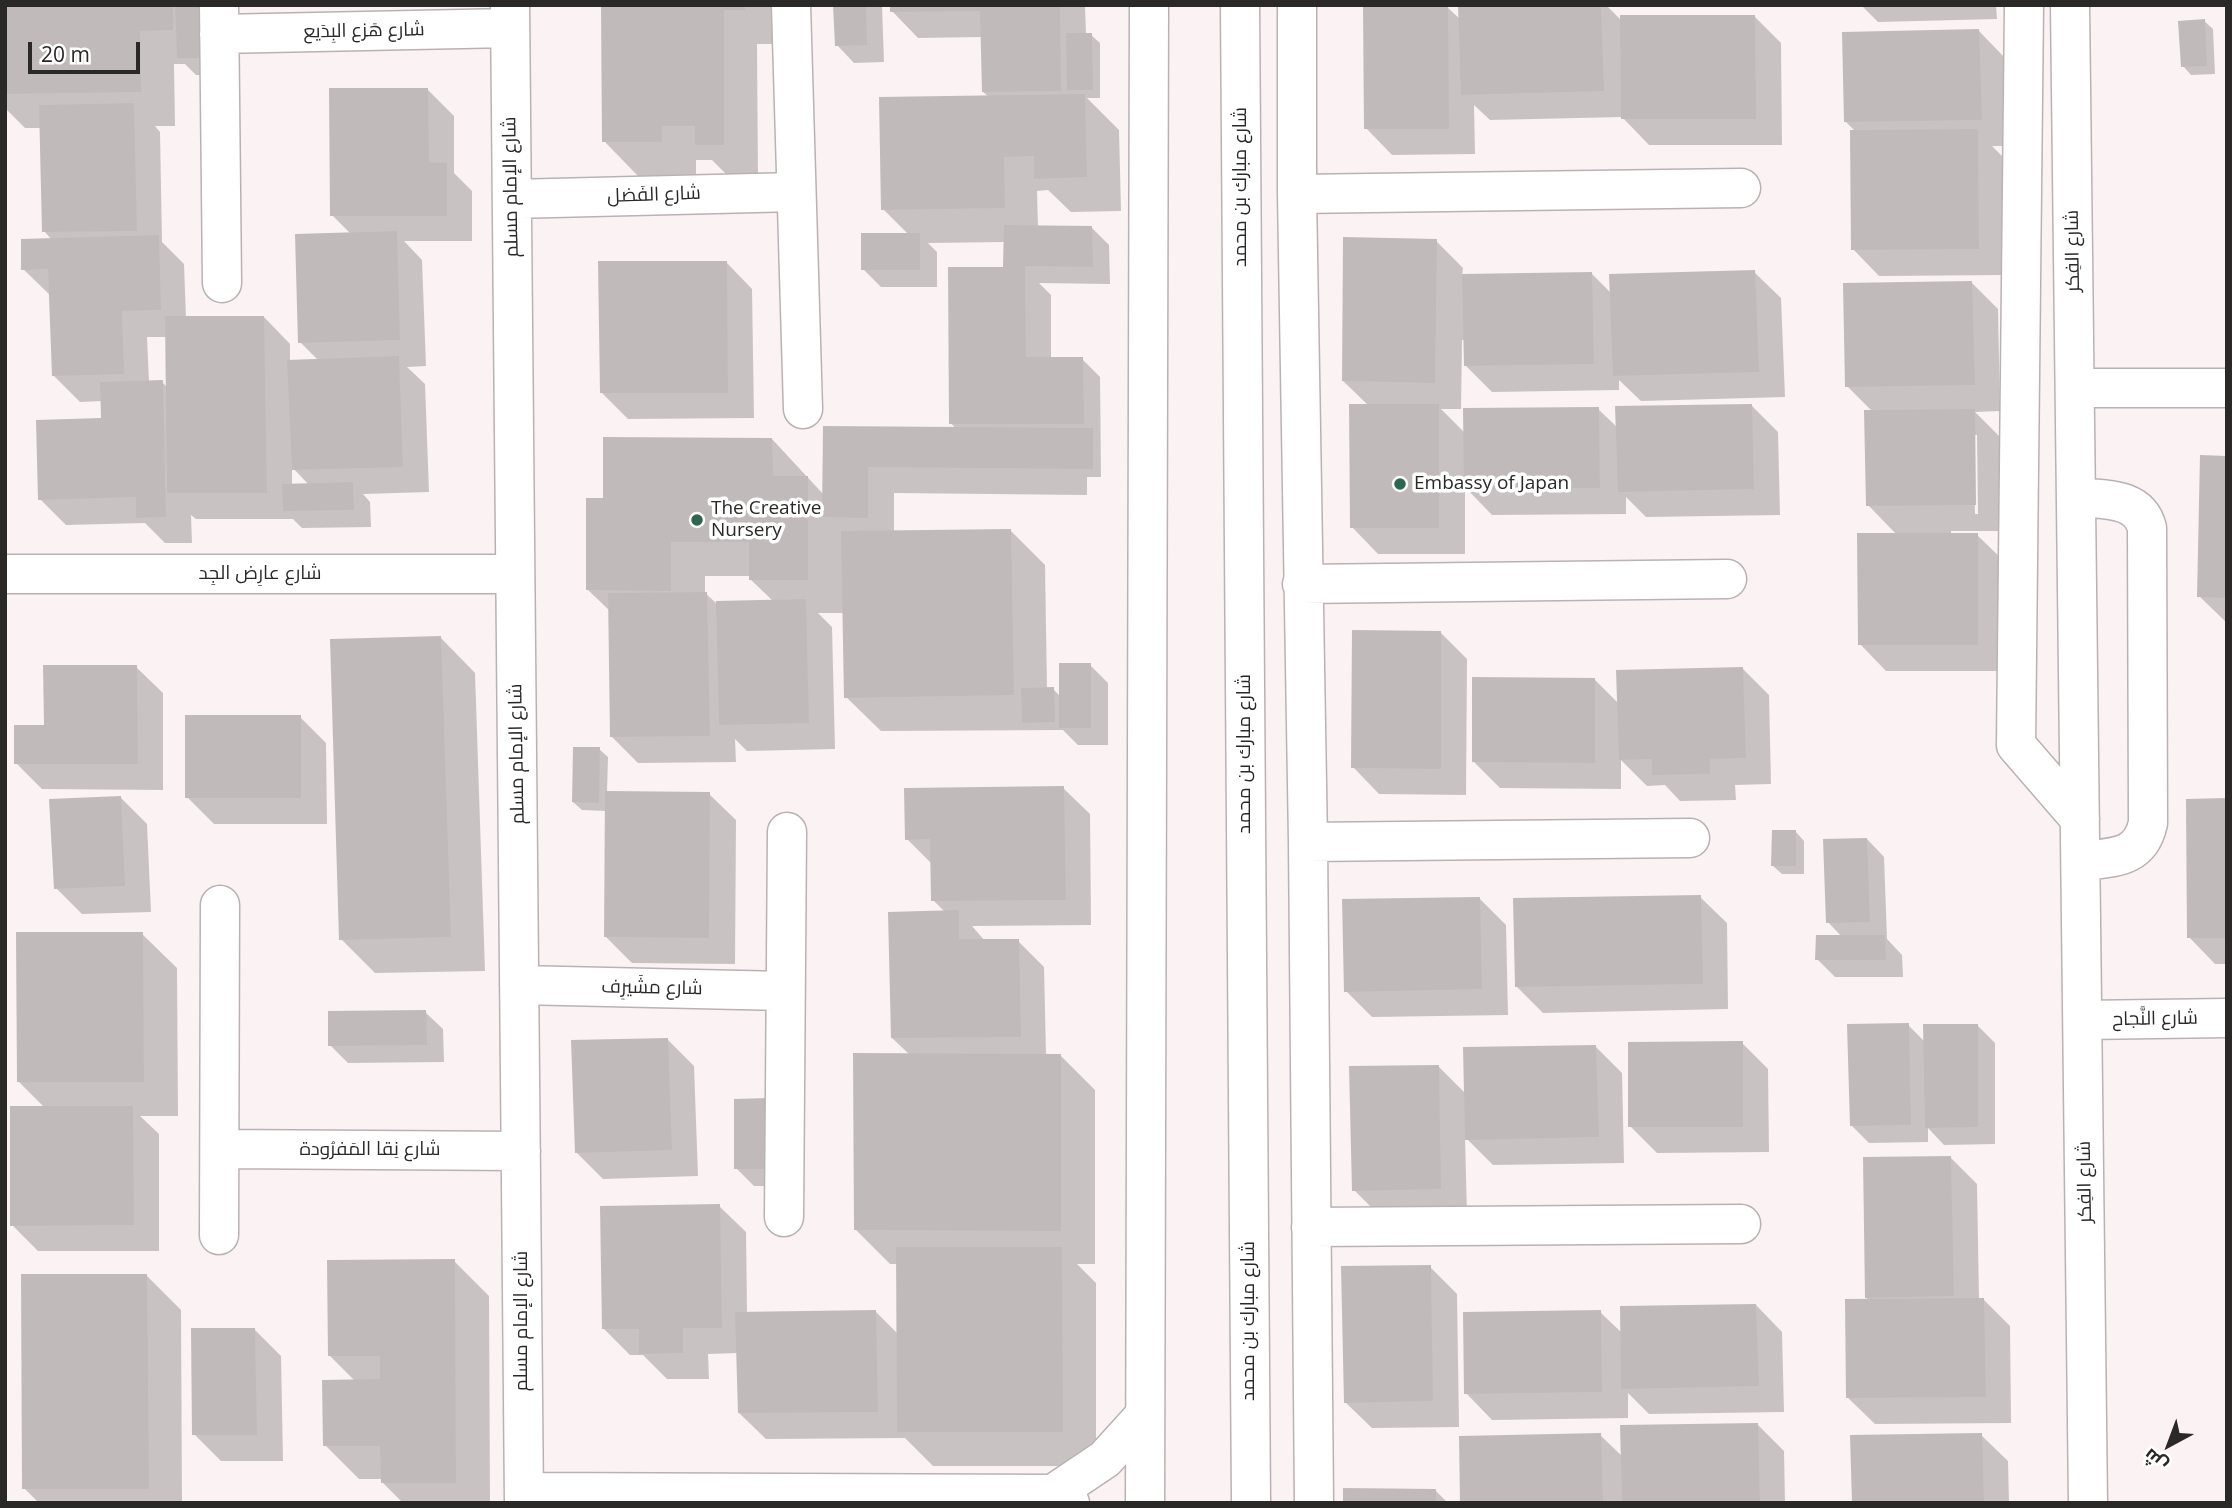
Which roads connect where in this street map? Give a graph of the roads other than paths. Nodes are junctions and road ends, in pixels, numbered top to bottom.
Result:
1 (791, 5) edge
2 (1149, 5) edge
3 (1240, 5) edge
4 (1297, 5) edge
5 (2024, 5) edge
6 (2070, 5) edge
7 (510, 17) edge
8 (219, 20) edge
9 (1741, 188) dead end
10 (796, 192) junction
11 (1297, 194) junction
12 (512, 199) junction
13 (222, 283) dead end
14 (2075, 388) junction
15 (2227, 388) edge
16 (803, 409) dead end
17 (2076, 497) junction
18 (5, 574) edge
19 (515, 574) junction
20 (1727, 579) dead end
21 (1302, 584) junction
22 (2080, 819) junction
23 (787, 832) dead end
24 (1690, 838) dead end
25 (1308, 842) junction
26 (2081, 861) junction
27 (220, 905) dead end
28 (519, 985) junction
29 (784, 991) junction
30 (2227, 1018) edge
31 (2084, 1020) junction
32 (220, 1149) junction
33 (521, 1151) junction
34 (784, 1217) dead end
35 (1741, 1224) dead end
36 (1311, 1227) junction
37 (219, 1235) dead end
38 (1144, 1416) junction
39 (524, 1497) edge
40 (1062, 1498) edge
41 (1145, 1503) edge
42 (1251, 1503) edge
43 (1314, 1503) edge
44 (2088, 1503) edge

1 - 10 street
2 - 38 street
3 - 42 street, شارع مبارك بن محمد
4 - 11 street
5 - 22 street
6 - 14 street, شارع الفِكر
7 - 8 street, شارع هَزع البِدَيع
7 - 12 street, شارع الإمام مسلم
8 - 13 street, شارع هَزع البِدَيع
9 - 11 street
10 - 12 street, شارع الفَضل
10 - 16 street
11 - 21 street
12 - 19 street, شارع الإمام مسلم
14 - 15 street
14 - 17 street, شارع الفِكر
17 - 22 street, شارع الفِكر
17 - 26 street
18 - 19 street, شارع عارِض الجِد
19 - 28 street, شارع الإمام مسلم
20 - 21 street
21 - 25 street
22 - 26 street, شارع الفِكر
23 - 29 street
24 - 25 street
25 - 36 street
26 - 31 street, شارع الفِكر
27 - 32 street
28 - 29 street, شارع مشَيرِف
28 - 33 street, شارع الإمام مسلم
29 - 34 street
30 - 31 street, شارع النَّجاح
31 - 44 street, شارع الفِكر
32 - 33 street, شارع نِقا المَفرُودة
32 - 37 street
33 - 39 street, شارع الإمام مسلم
35 - 36 street
36 - 43 street
38 - 40 street
38 - 41 street
39 - 40 street

